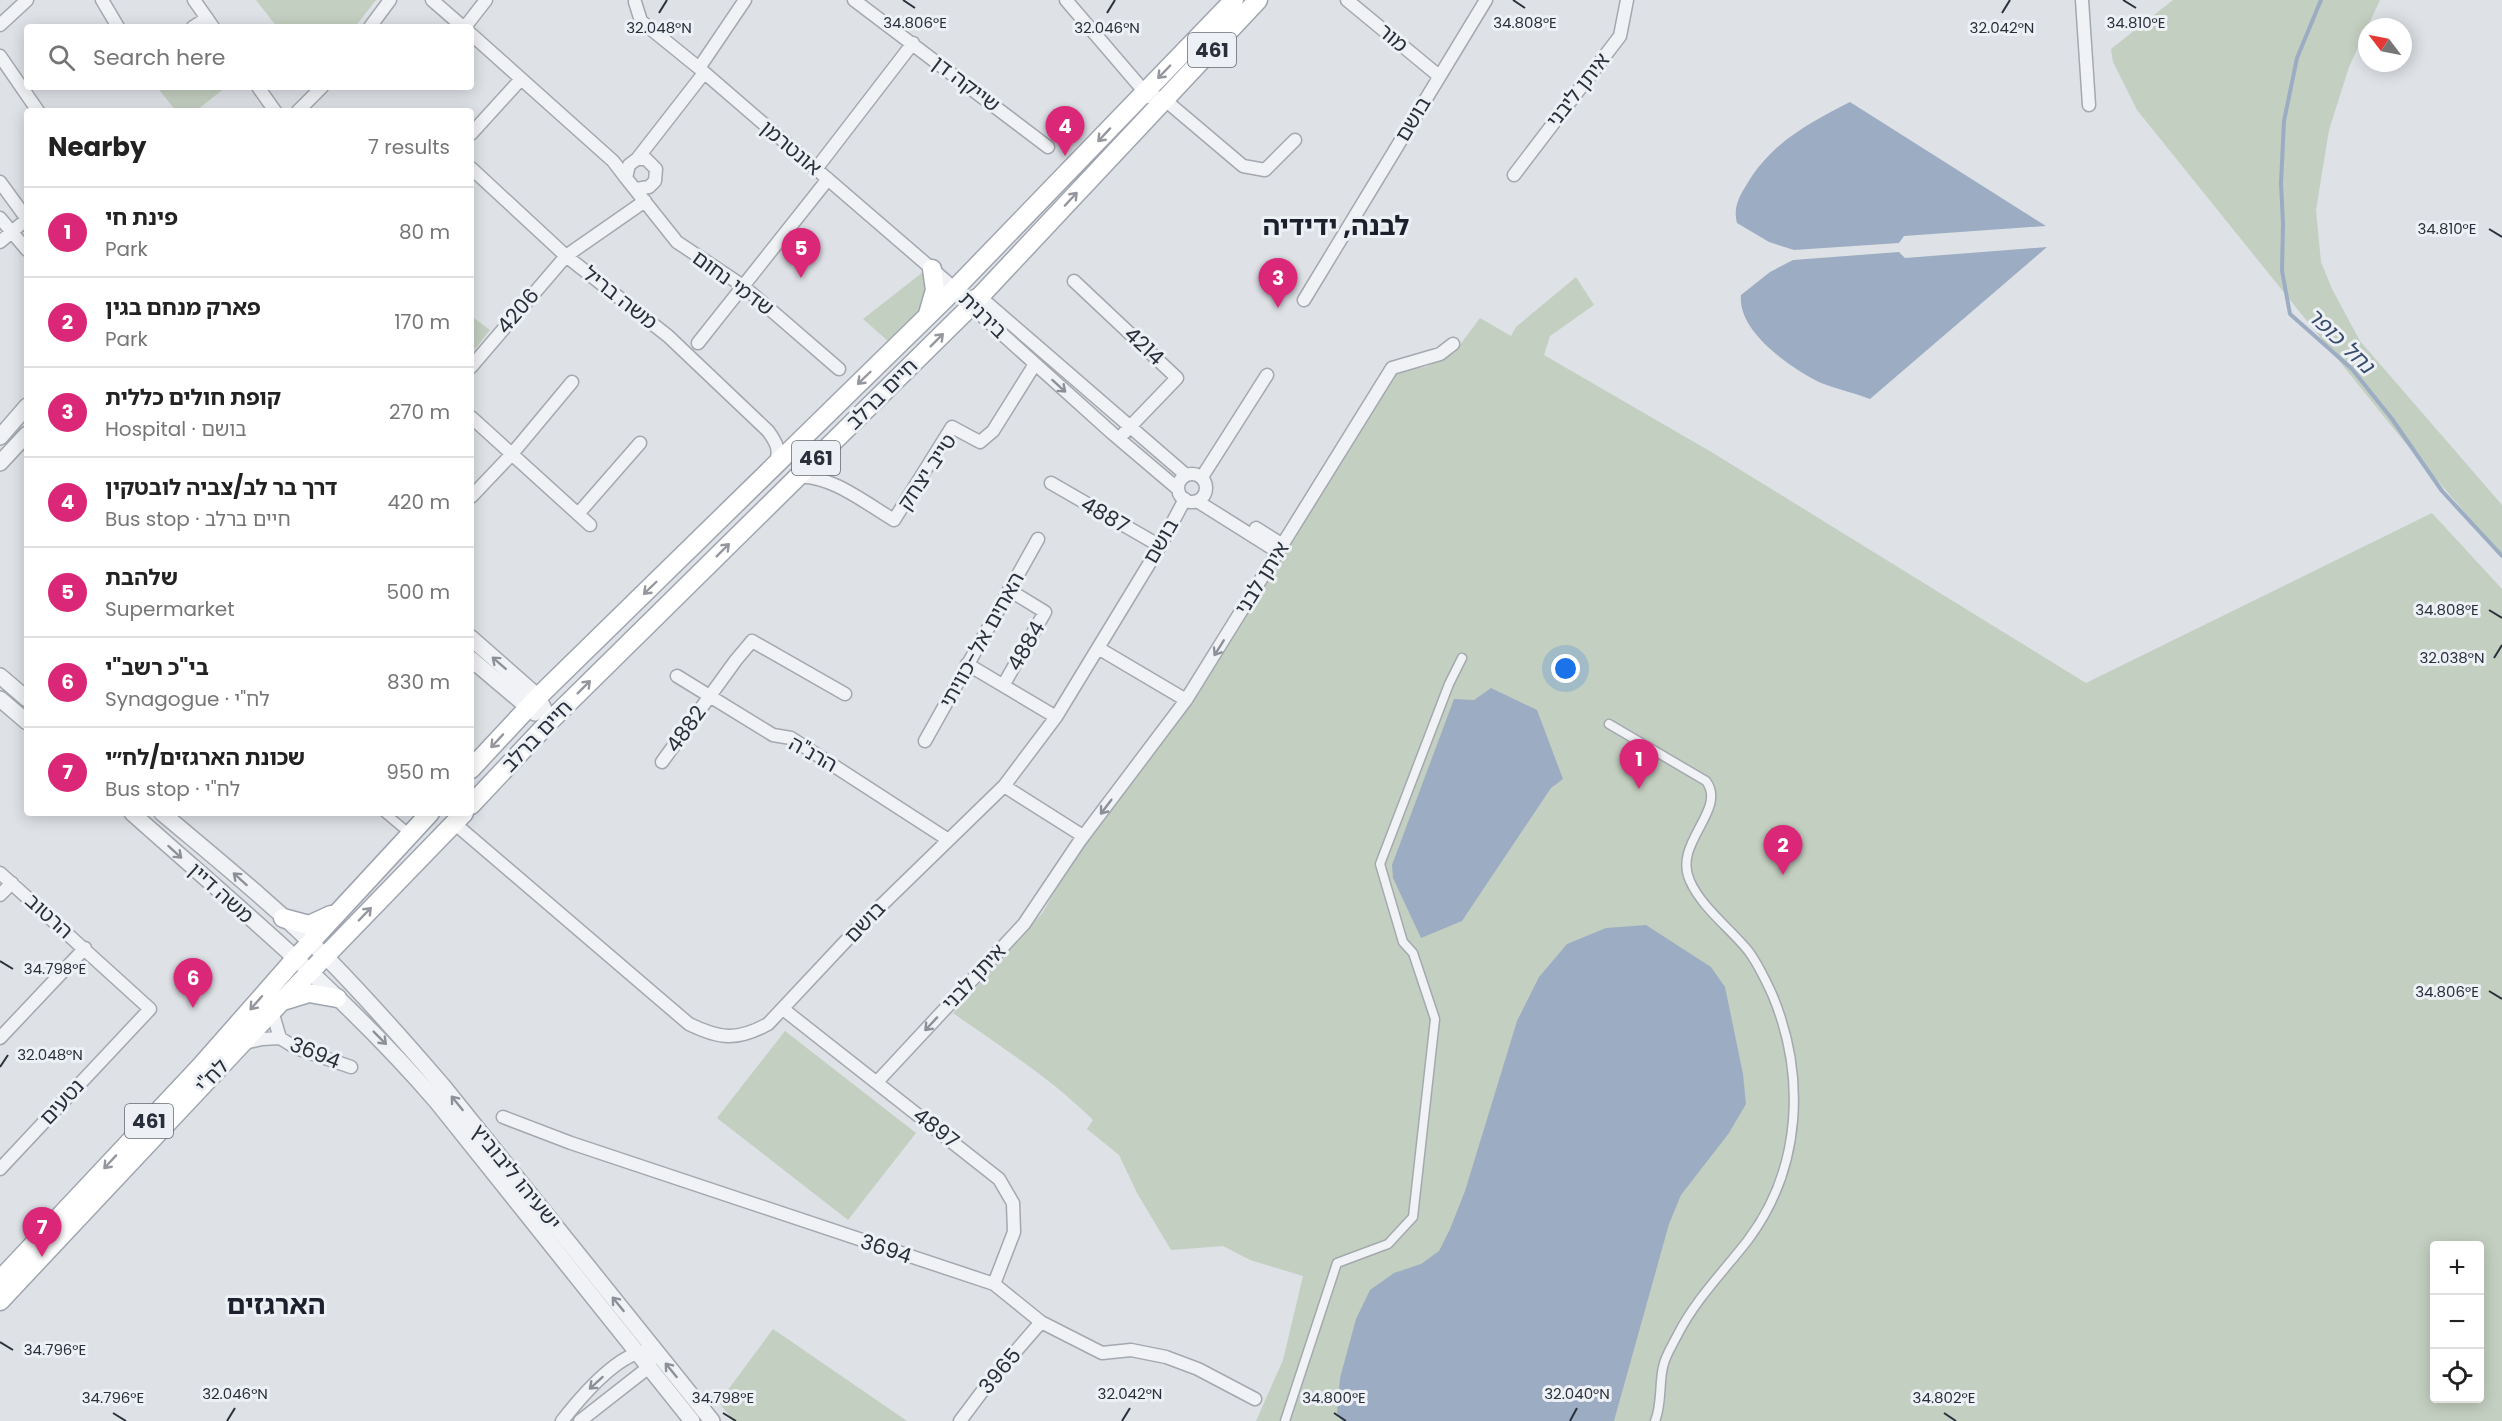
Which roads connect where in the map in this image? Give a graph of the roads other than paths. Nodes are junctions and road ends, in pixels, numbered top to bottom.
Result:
1 (27, 0) edge
2 (102, 0) edge
3 (194, 0) edge
4 (390, 0) edge
5 (432, 0) edge
6 (486, 0) edge
7 (745, 0) edge
8 (854, 0) edge
9 (1066, 0) edge
10 (1234, 0) edge
11 (1258, 0) edge
12 (1347, 0) edge
13 (1486, 0) edge
14 (1628, 0) edge
15 (2082, 0) edge
16 (635, 2) dead end
17 (210, 22) edge
18 (116, 24) edge
19 (372, 24) edge
20 (460, 24) edge
21 (466, 24) edge
22 (0, 25) edge
23 (474, 37) edge
24 (913, 44) junction
25 (0, 56) edge
26 (701, 71) junction
27 (1439, 76) junction
28 (520, 79) junction
29 (260, 90) edge
30 (319, 90) edge
31 (1144, 92) junction
32 (1161, 103) junction
33 (2089, 105) dead end
34 (36, 108) edge
35 (273, 108) edge
36 (301, 108) edge
37 (474, 131) edge
38 (1295, 140) dead end
39 (1048, 147) dead end
40 (637, 159) junction
41 (816, 169) junction
42 (474, 171) edge
43 (1514, 175) dead end
44 (626, 178) junction
45 (828, 179) junction
46 (0, 182) edge
47 (636, 189) junction
48 (645, 201) junction
49 (24, 215) edge
50 (0, 218) edge
51 (24, 221) edge
52 (11, 232) junction
53 (0, 242) edge
54 (24, 247) edge
55 (566, 256) junction
56 (932, 269) junction
57 (1074, 281) dead end
58 (743, 286) junction
59 (954, 289) junction
60 (1304, 300) dead end
61 (975, 302) junction
62 (928, 315) junction
63 (698, 343) dead end
64 (1453, 344) dead end
65 (474, 363) edge
66 (1035, 364) junction
67 (839, 369) dead end
68 (1267, 375) dead end
69 (572, 382) dead end
70 (24, 409) edge
71 (474, 420) edge
72 (1129, 427) junction
73 (768, 430) junction
74 (0, 437) edge
75 (24, 437) edge
76 (803, 438) junction
77 (1119, 439) junction
78 (640, 443) dead end
79 (512, 454) junction
80 (818, 457) junction
81 (0, 463) edge
82 (773, 468) junction
83 (1186, 475) junction
84 (797, 477) junction
85 (1202, 477) junction
86 (824, 479) junction
87 (1051, 483) dead end
88 (474, 493) edge
89 (1191, 496) junction
90 (578, 514) junction
91 (590, 525) dead end
92 (1038, 539) dead end
93 (1160, 546) junction
94 (1280, 548) junction
95 (1009, 590) junction
96 (474, 641) edge
97 (1098, 648) junction
98 (1462, 658) dead end
99 (474, 661) edge
100 (967, 664) junction
101 (0, 676) edge
102 (677, 676) dead end
103 (1004, 684) junction
104 (845, 694) dead end
105 (24, 696) edge
106 (711, 697) junction
107 (0, 699) edge
108 (1186, 700) junction
109 (533, 703) junction
110 (1056, 717) junction
111 (24, 719) edge
112 (550, 721) junction
113 (1610, 724) dead end
114 (925, 741) dead end
115 (662, 762) dead end
116 (474, 766) edge
117 (1004, 786) junction
118 (474, 802) edge
119 (135, 816) edge
120 (165, 816) edge
121 (389, 816) edge
122 (427, 816) edge
123 (459, 818) edge
124 (410, 834) junction
125 (1083, 836) junction
126 (947, 839) junction
127 (0, 873) edge
128 (12, 883) junction
129 (0, 895) edge
130 (345, 906) junction
131 (284, 918) junction
132 (310, 942) junction
133 (85, 948) junction
134 (325, 956) junction
135 (295, 959) junction
136 (309, 973) junction
137 (337, 998) junction
138 (276, 1007) junction
139 (150, 1009) joint
140 (783, 1009) junction
141 (0, 1038) edge
142 (280, 1038) junction
143 (242, 1044) junction
144 (351, 1067) dead end
145 (877, 1082) junction
146 (503, 1117) dead end
147 (0, 1169) edge
148 (0, 1280) edge
149 (994, 1284) junction
150 (0, 1301) edge
151 (1041, 1322) junction
152 (655, 1350) junction
153 (637, 1352) junction
154 (649, 1367) junction
155 (1255, 1399) dead end
156 (562, 1421) edge
157 (580, 1421) edge
158 (692, 1421) edge
159 (712, 1421) edge
160 (960, 1421) edge
161 (1285, 1421) edge
162 (1655, 1421) edge

1 - 22 street
2 - 18 street
3 - 17 street
4 - 19 street
5 - 20 street
6 - 21 street
7 - 26 street
8 - 24 street, שייקה דן
9 - 31 street
10 -> 31 main road, חיים ברלב / 461
11 - 32 main road, חיים ברלב / 461
12 - 27 street, מור
13 - 27 street, בושם
14 - 43 street, איתן ליבני
15 - 33 street
16 - 26 street, אונטרמן
23 - 28 street, שדמי נחום
24 - 39 street, שייקה דן
24 - 41 street
25 - 34 street
26 - 40 street
26 - 41 street, אונטרמן
27 - 60 street, בושם
28 - 37 street
28 - 44 street, שדמי נחום
29 - 35 street
30 - 36 street
31 - 32 street
31 -> 59 main road, חיים ברלב / 461
32 - 38 street
61 -> 32 main road, חיים ברלב / 461
40 - 44 street
40 - 47 street
41 - 45 street, אונטרמן
42 - 55 street, משה בריל
44 - 47 street, שדמי נחום
45 - 56 street, אונטרמן
45 - 58 street
46 - 49 street
47 - 48 street, שדמי נחום
48 - 55 street, 4206
48 - 58 street, שדמי נחום
50 - 52 street
51 - 52 street
52 - 53 street
52 - 54 street
55 - 65 street, 4206
55 - 73 street, משה בריל
56 - 59 street, אונטרמן
56 - 62 main road
57 - 72 street, 4214
58 - 63 street
58 - 67 street, שדמי נחום
59 - 61 street, בירנית
59 - 62 main road, חיים ברלב / 461
61 - 66 street, בירנית
61 - 72 street, בירנית
80 -> 61 main road, חיים ברלב / 461
62 -> 76 main road, חיים ברלב / 461
64 - 94 street, איתן לבני
66 -> 77 street, בירנית
66 - 86 street, טייב יצחק
68 - 85 street
69 - 79 street
70 - 74 street
71 - 79 street
72 - 77 street, 4214
72 - 83 street, בירנית
73 - 76 street, משה בריל
73 - 82 street
75 - 81 street
76 - 82 main road, חיים ברלב / 461
77 - 89 street, בירנית
78 - 90 street
79 - 88 street
79 - 90 street
80 - 84 main road, חיים ברלב / 461
80 - 86 street
82 -> 109 main road, חיים ברלב / 461
83 - 85 street
83 - 89 street, בושם
84 - 86 street, טייב יצחק
112 -> 84 main road, חיים ברלב / 461
85 - 89 street
87 - 93 street, 4887
89 - 93 street, בושם
89 - 94 street, בירנית
90 - 91 street
92 - 95 street, האחים אל-כוויתי
93 - 97 street, בושם
94 -> 108 street, איתן לבני
95 - 100 street, האחים אל-כוויתי
95 - 103 street, 4884
109 -> 96 street
97 - 108 street
97 - 110 street, בושם
98 - 161 street
99 - 109 street
100 - 103 street
100 - 114 street, האחים אל-כוויתי
101 - 105 street
102 - 106 street, הרנ"ה
103 - 110 street
104 - 106 street, 4882
106 - 115 street, 4882
106 - 126 street, הרנ"ה
107 - 111 street
108 -> 125 street, איתן לבני
109 - 112 street
109 -> 116 main road, חיים ברלב / 461
110 - 117 street, בושם
112 - 118 main road, חיים ברלב / 461
113 - 162 street
117 - 125 street
117 - 126 street, בושם
119 -> 135 street, משה דיין
131 -> 120 street, משה דיין
121 - 124 street
122 - 124 main road, 461
134 -> 123 main road, 461
123 - 140 street, בושם
124 - 130 main road, 461
125 -> 145 street, איתן לבני
126 - 140 street, בושם
127 - 128 street, הרטוב
128 - 129 street
128 - 133 street, הרטוב
130 - 131 main road
130 - 132 main road, 461
131 - 132 street, משה דיין
132 - 134 street, ישעיהו ליבוביץ
132 - 135 main road, לח"י / 461
133 - 139 street, הרטוב
133 - 141 street
134 - 136 main road, לח"י / 461
152 -> 134 street, ישעיהו ליבוביץ
135 - 136 street, משה דיין
135 -> 148 main road, לח"י / 461
136 - 137 street, ישעיהו ליבוביץ
136 - 138 main road, לח"י / 461
137 - 138 main road
137 -> 153 street, ישעיהו ליבוביץ
138 - 142 street, 3694
138 - 143 main road, לח"י / 461
139 - 147 street, נטעים
140 - 145 street, 4897
142 - 143 street, 3694
142 - 144 street, 3694
143 - 150 main road, לח"י / 461
145 - 149 street, 4897
146 - 149 street, 3694
149 - 151 street, 3694
151 - 155 street, 3694
151 - 160 street, 3965
152 - 153 street
152 - 154 street
159 -> 152 street, ישעיהו ליבוביץ
153 - 154 street, ישעיהו ליבוביץ
153 -> 156 street
154 - 157 street
154 - 158 street, ישעיהו ליבוביץ

